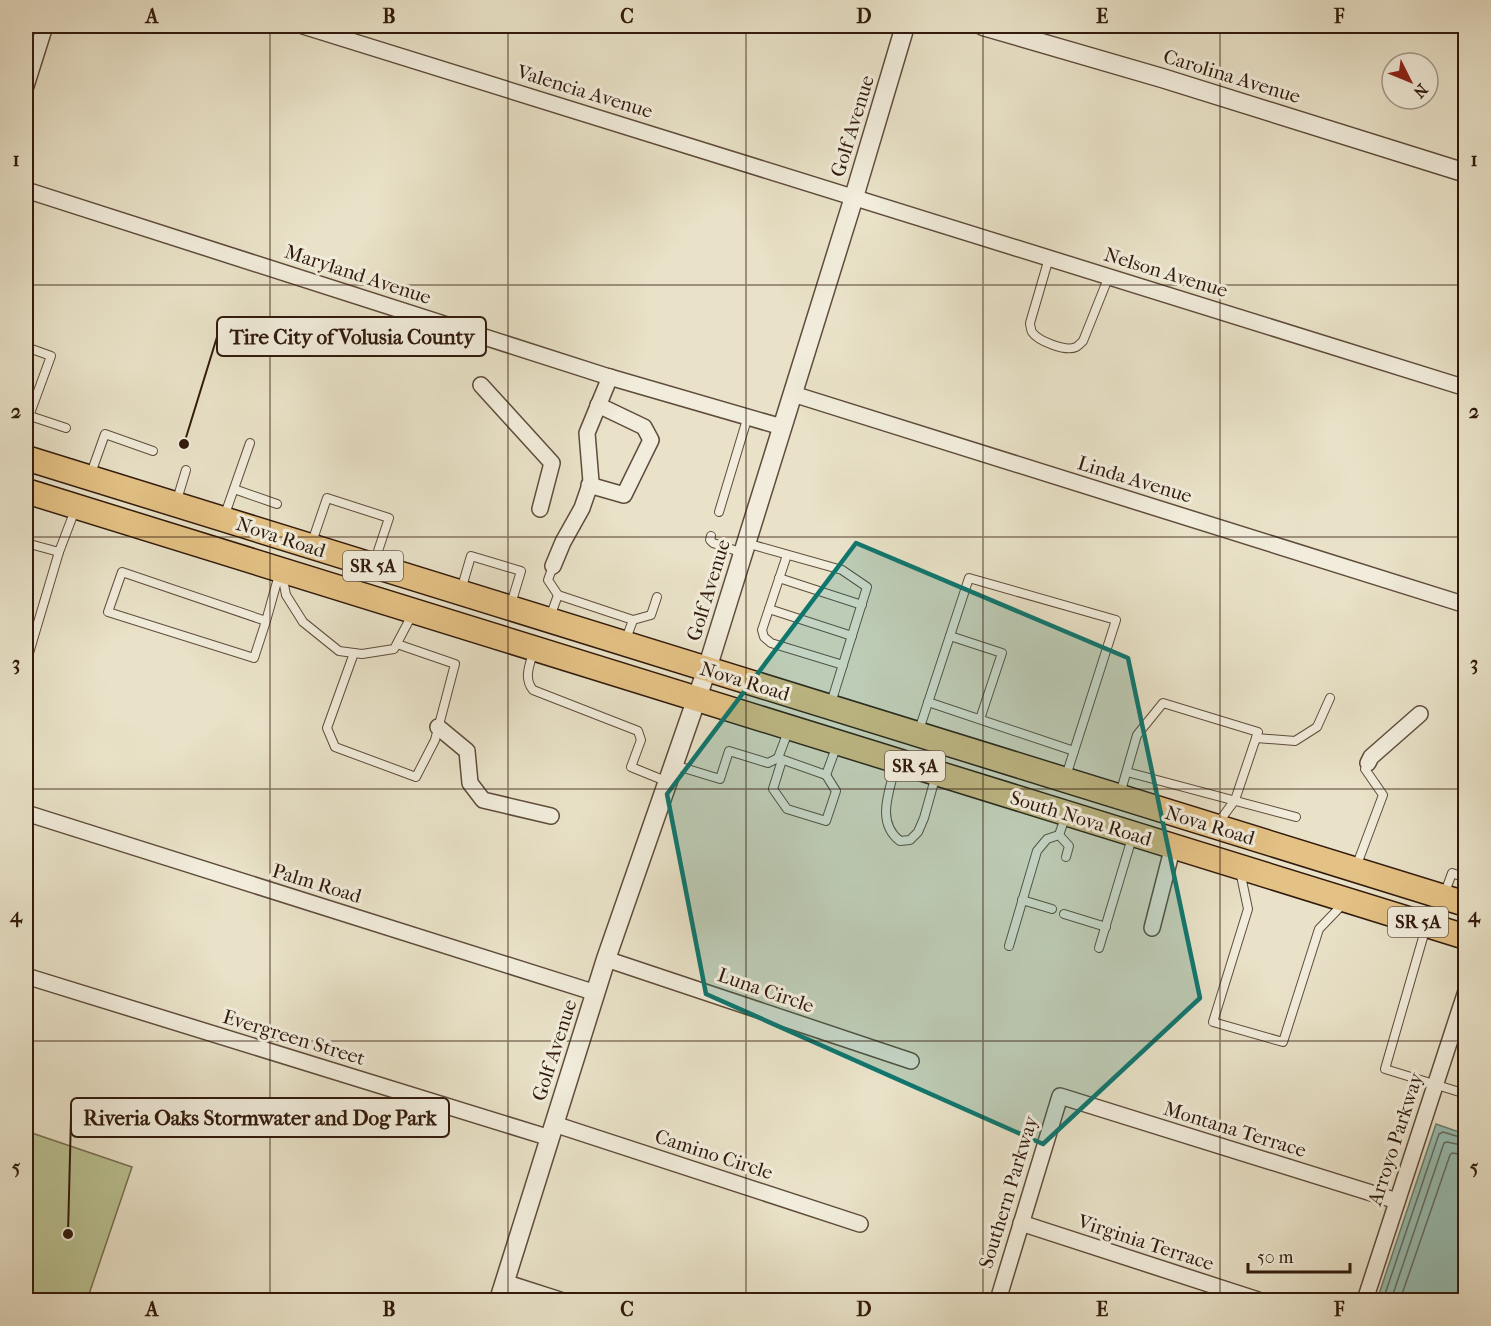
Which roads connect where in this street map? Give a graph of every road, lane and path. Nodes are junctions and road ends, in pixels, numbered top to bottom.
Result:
1 (45, 26) edge
2 (303, 26) edge
3 (905, 26) edge
4 (983, 26) edge
5 (26, 86) edge
6 (1466, 173) edge
7 (26, 190) edge
8 (854, 197) junction
9 (1048, 258) junction
10 (1109, 276) junction
11 (26, 347) edge
12 (610, 377) junction
13 (481, 385) dead end
14 (1466, 388) edge
15 (793, 394) junction
16 (598, 405) junction
17 (27, 415) edge
18 (748, 416) junction
19 (782, 427) junction
20 (66, 428) dead end
21 (250, 443) dead end
22 (153, 451) dead end
23 (26, 458) edge
24 (186, 470) dead end
25 (90, 478) junction
26 (589, 485) junction
27 (234, 489) junction
28 (26, 491) edge
29 (176, 504) junction
30 (277, 504) dead end
31 (76, 506) junction
32 (540, 509) dead end
33 (719, 512) dead end
34 (223, 519) junction
35 (711, 536) dead end
36 (26, 543) edge
37 (311, 546) junction
38 (744, 548) junction
39 (59, 552) junction
40 (787, 555) junction
41 (371, 565) junction
42 (553, 566) joint
43 (281, 570) junction
44 (779, 578) junction
45 (323, 583) junction
46 (460, 593) junction
47 (558, 595) junction
48 (657, 597) dead end
49 (862, 605) junction
50 (1466, 605) edge
51 (510, 608) junction
52 (769, 609) junction
53 (414, 611) junction
54 (549, 620) junction
55 (633, 620) junction
56 (266, 621) junction
57 (852, 636) junction
58 (950, 636) junction
59 (396, 644) junction
60 (624, 644) junction
61 (534, 648) junction
62 (354, 652) junction
63 (26, 663) edge
64 (843, 665) junction
65 (707, 669) junction
66 (1330, 698) dead end
67 (697, 699) junction
68 (928, 702) junction
69 (829, 707) junction
70 (1420, 714) dead end
71 (980, 719) junction
72 (438, 727) junction
73 (789, 727) junction
74 (918, 735) junction
75 (1256, 738) junction
76 (837, 742) junction
77 (1074, 751) junction
78 (990, 757) junction
79 (780, 759) junction
80 (897, 761) junction
81 (1368, 763) joint
82 (1127, 772) junction
83 (671, 773) junction
84 (937, 773) junction
85 (826, 775) junction
86 (1065, 780) junction
87 (1119, 797) junction
88 (1235, 800) junction
89 (26, 813) edge
90 (551, 816) dead end
91 (1296, 817) dead end
92 (1063, 824) junction
93 (1215, 826) junction
94 (1133, 834) junction
95 (1170, 846) junction
96 (1066, 857) dead end
97 (1239, 867) junction
98 (1354, 870) junction
99 (1466, 878) edge
100 (1022, 900) junction
101 (1347, 900) junction
102 (1454, 901) edge
103 (1052, 909) dead end
104 (1064, 914) dead end
105 (1427, 924) junction
106 (1106, 927) junction
107 (1152, 928) dead end
108 (1466, 937) edge
109 (1009, 946) dead end
110 (1099, 948) dead end
111 (606, 959) junction
112 (26, 976) edge
113 (1466, 991) edge
114 (596, 993) junction
115 (911, 1062) dead end
116 (1435, 1084) junction
117 (1466, 1094) edge
118 (1060, 1096) joint
119 (552, 1131) junction
120 (1397, 1201) junction
121 (1021, 1223) junction
122 (860, 1224) dead end
123 (504, 1282) junction
124 (499, 1300) edge
125 (560, 1300) edge
126 (998, 1300) edge
127 (1258, 1300) edge
128 (1365, 1300) edge

1 - 5 street
2 - 8 street, Valencia Avenue
3 - 8 street, Golf Avenue
4 - 6 street, Carolina Avenue
7 - 12 street, Maryland Avenue
8 - 9 street, Nelson Avenue
8 - 15 street, Golf Avenue
9 - 10 street, Nelson Avenue
9 - 10 lane
10 - 14 street, Nelson Avenue
11 - 17 lane
12 - 16 street
12 - 18 street, Maryland Avenue
13 - 32 street
15 - 19 street, Golf Avenue
15 - 50 street, Linda Avenue
16 - 26 street
16 - 26 street
17 - 20 lane
18 - 19 street, Maryland Avenue
18 - 33 lane
19 - 38 street, Golf Avenue
21 - 27 lane
22 - 25 lane
23 - 25 main road, Nova Road / SR 5A
24 - 29 lane
25 - 29 main road, Nova Road / SR 5A
26 - 42 street
27 - 30 lane
27 - 34 lane
28 - 31 main road, Nova Road / SR 5A
29 - 34 main road, Nova Road / SR 5A
31 - 39 lane
31 - 43 main road, Nova Road / SR 5A
34 - 37 main road, Nova Road / SR 5A
35 - 38 lane
36 - 39 lane
37 - 41 main road, Nova Road / SR 5A
37 - 41 lane
38 - 40 lane
38 - 65 street, Golf Avenue
39 - 63 lane
40 - 44 lane
40 - 49 lane
41 - 45 main road
41 - 46 main road, Nova Road / SR 5A
42 - 47 lane
43 - 45 main road, Nova Road / SR 5A
43 - 56 lane
43 - 62 lane
44 - 49 lane
44 - 52 lane
45 - 53 main road, Nova Road / SR 5A
46 - 51 main road, Nova Road / SR 5A
46 - 51 lane
47 - 54 lane
47 - 55 lane
48 - 55 lane
49 - 57 lane
51 - 54 main road, Nova Road / SR 5A
52 - 57 lane
52 - 64 lane
53 - 59 lane
53 - 61 main road, Nova Road / SR 5A
54 - 60 main road, Nova Road / SR 5A
55 - 60 lane
56 - 56 lane
57 - 64 lane
58 - 68 lane
58 - 71 lane
58 - 77 lane
59 - 62 lane
59 - 72 lane
60 - 65 main road, Nova Road / SR 5A
61 - 67 main road, Nova Road / SR 5A
61 - 83 lane
62 - 72 lane
64 - 69 lane
65 - 67 street, Golf Avenue
65 - 69 main road, Nova Road / SR 5A
66 - 75 lane
67 - 73 main road, South Nova Road / SR 5A
67 - 83 street, Golf Avenue
68 - 71 lane
68 - 74 lane
69 - 74 main road, Nova Road / SR 5A
70 - 81 street
71 - 77 lane
72 - 90 street
73 - 76 main road, South Nova Road / SR 5A
73 - 79 lane
74 - 78 main road, Nova Road / SR 5A
75 - 82 lane
75 - 88 lane
76 - 80 main road, South Nova Road / SR 5A
76 - 85 lane
77 - 86 lane
78 - 84 main road
78 - 86 main road, Nova Road / SR 5A
79 - 83 lane
79 - 85 lane
79 - 85 lane
80 - 84 main road, South Nova Road / SR 5A
80 - 84 lane
81 - 98 lane
82 - 87 lane
82 - 88 lane
83 - 111 street, Golf Avenue
84 - 92 main road, South Nova Road / SR 5A
86 - 87 main road, Nova Road / SR 5A
87 - 93 main road, Nova Road / SR 5A
88 - 91 lane
88 - 93 lane
89 - 114 street, Palm Road
92 - 94 main road, South Nova Road / SR 5A
92 - 96 lane
92 - 100 lane
93 - 95 main road
93 - 98 main road, Nova Road / SR 5A
94 - 95 main road, South Nova Road / SR 5A
94 - 106 lane
95 - 97 main road, South Nova Road / SR 5A
95 - 107 street
97 - 101 main road, South Nova Road / SR 5A
97 - 101 lane
98 - 102 main road, Nova Road / SR 5A
99 - 102 lane
100 - 103 lane
100 - 109 lane
101 - 105 main road, South Nova Road / SR 5A
104 - 106 lane
105 - 108 main road, South Nova Road / SR 5A
105 - 116 lane
106 - 110 lane
111 - 114 street, Golf Avenue
111 - 115 street, Luna Circle
112 - 119 street, Evergreen Street
113 - 116 street, Arroyo Parkway
114 - 119 street, Golf Avenue
116 - 117 lane
116 - 120 street, Arroyo Parkway
118 - 120 street, Montana Terrace
118 - 121 street, Southern Parkway
119 - 122 street, Camino Circle
119 - 123 street, Golf Avenue
120 - 128 street, Arroyo Parkway
121 - 126 street, Southern Parkway
121 - 127 street, Virginia Terrace
123 - 124 street, Golf Avenue
123 - 125 street

